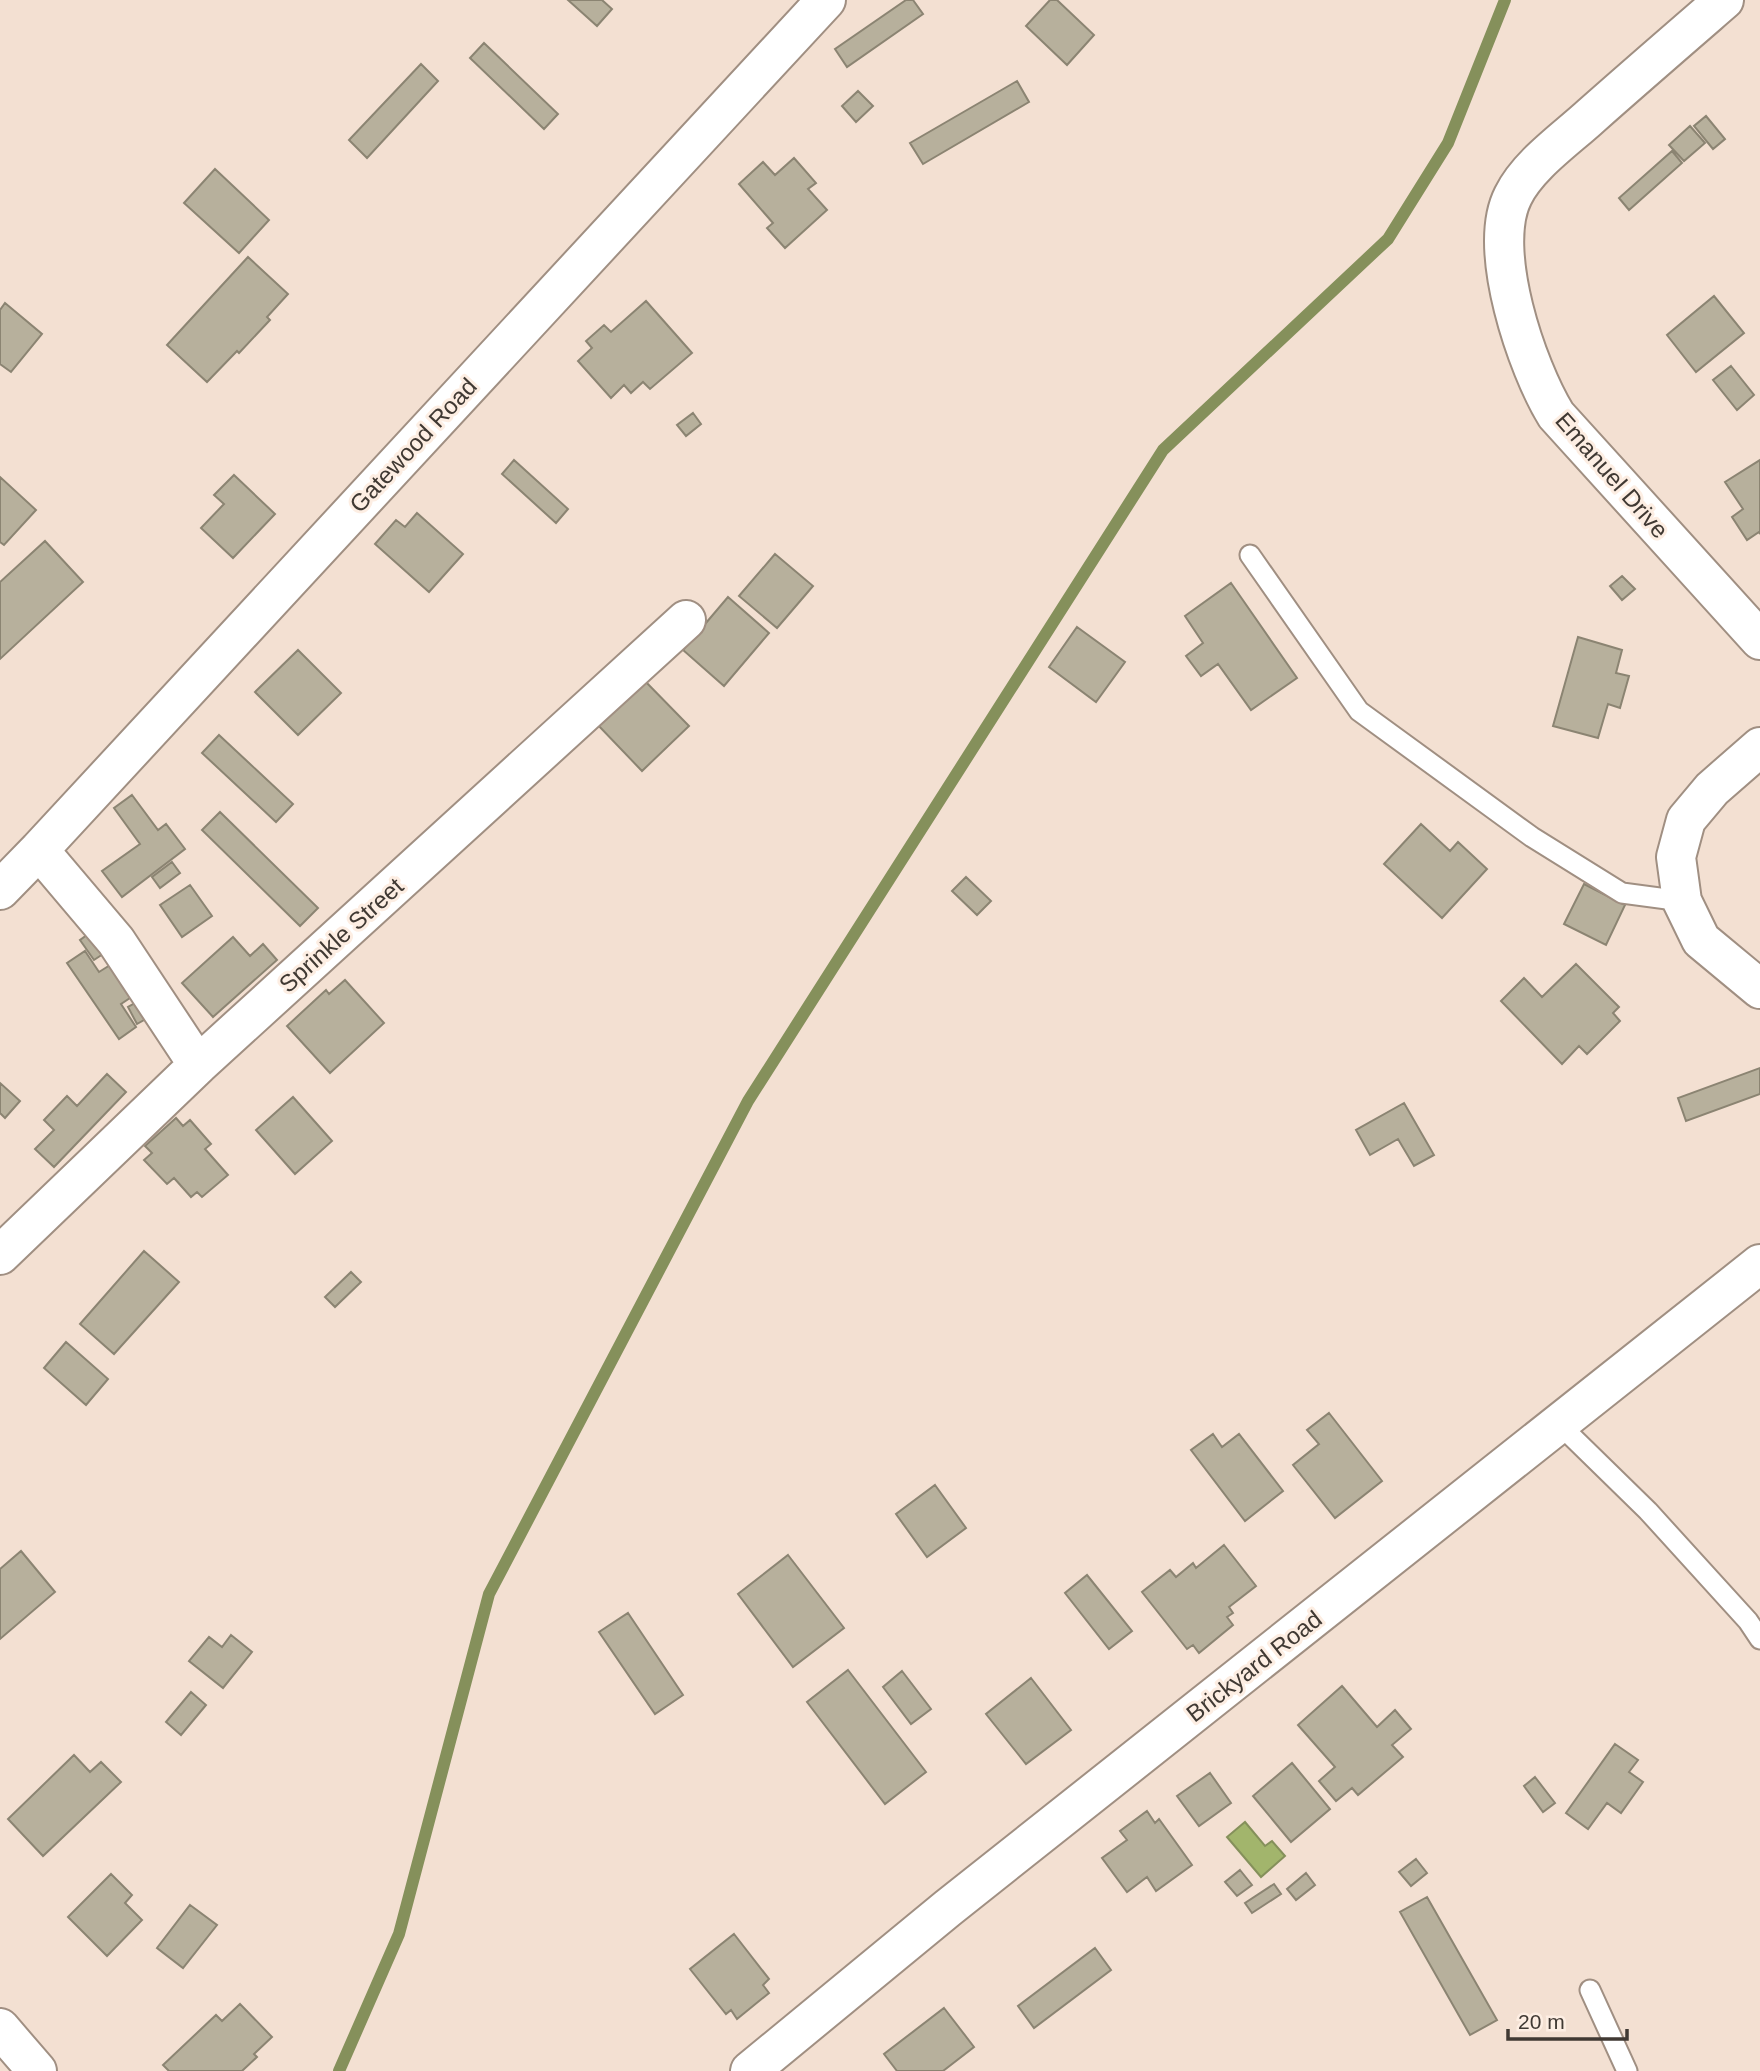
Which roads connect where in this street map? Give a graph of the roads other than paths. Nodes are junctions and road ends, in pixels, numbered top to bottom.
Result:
1 (826, 0) edge
2 (1724, 0) edge
3 (1250, 555) dead end
4 (686, 621) dead end
5 (1760, 640) edge
6 (1760, 747) edge
7 (39, 850) junction
8 (0, 890) edge
9 (1682, 901) junction
10 (1760, 989) edge
11 (198, 1065) junction
12 (0, 1255) edge
13 (1760, 1264) edge
14 (1559, 1424) junction
15 (1760, 1639) edge
16 (1590, 1990) dead end
17 (0, 2028) edge
18 (37, 2071) edge
19 (750, 2071) edge
20 (1627, 2071) edge

1 - 7 street, Gatewood Road
2 - 5 street, Emanuel Drive
3 - 9 lane
4 - 11 street, Sprinkle Street
6 - 9 street
7 - 8 street, Gatewood Road
7 - 11 street
9 - 10 street
11 - 12 street, Sprinkle Street
13 - 14 street, Brickyard Road
14 - 15 lane
14 - 19 street, Brickyard Road
16 - 20 lane
17 - 18 street

